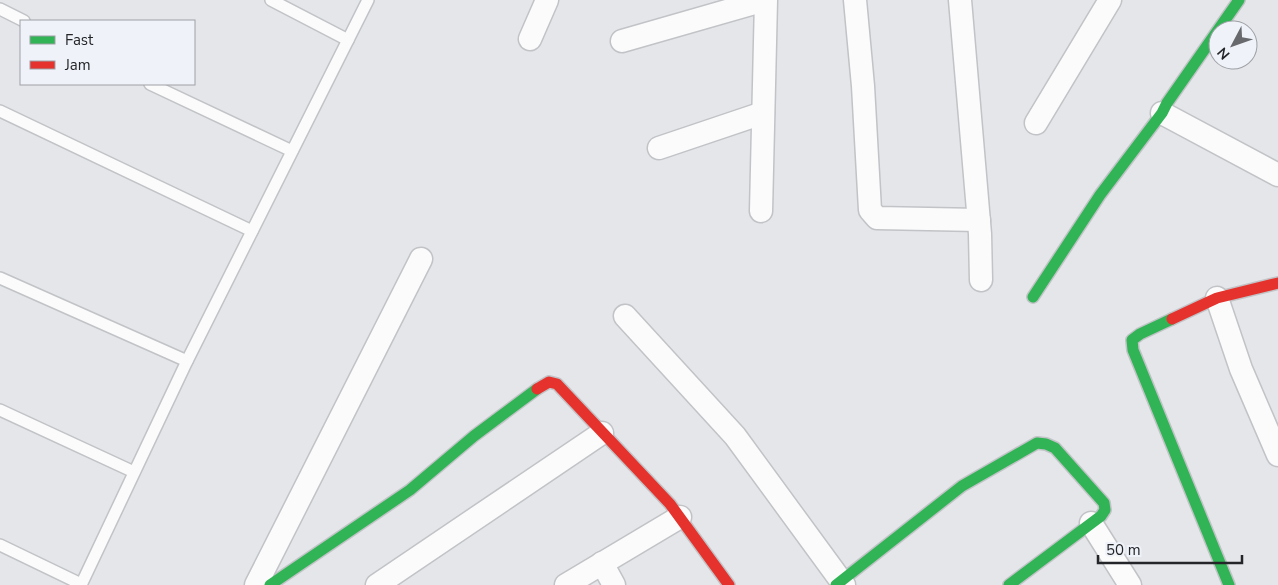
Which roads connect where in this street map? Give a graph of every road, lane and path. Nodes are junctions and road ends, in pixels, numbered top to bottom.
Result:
1 (271, 0) edge
2 (368, 0) edge
3 (547, 0) edge
4 (765, 0) edge
5 (855, 0) edge
6 (960, 0) edge
7 (1110, 0) edge
8 (1239, 0) edge
9 (733, 4) edge
10 (0, 8) edge
11 (22, 20) edge
12 (530, 39) dead end
13 (348, 40) junction
14 (622, 41) dead end
15 (152, 85) edge
16 (0, 111) edge
17 (763, 113) junction
18 (1162, 113) junction
19 (1036, 123) dead end
20 (659, 148) dead end
21 (292, 151) junction
22 (1278, 175) edge
23 (761, 211) dead end
24 (978, 220) junction
25 (252, 231) junction
26 (421, 259) dead end
27 (0, 278) edge
28 (981, 280) dead end
29 (1278, 283) edge
30 (1032, 297) dead end
31 (1217, 298) junction
32 (625, 316) dead end
33 (186, 361) junction
34 (0, 410) edge
35 (602, 433) junction
36 (1278, 455) edge
37 (134, 472) junction
38 (680, 517) junction
39 (1091, 523) junction
40 (0, 545) edge
41 (602, 563) junction
42 (840, 584) edge
43 (81, 585) edge
44 (256, 585) edge
45 (270, 585) edge
46 (377, 585) edge
47 (566, 585) edge
48 (614, 585) edge
49 (729, 585) edge
50 (1009, 585) edge
51 (1130, 585) edge
52 (1229, 585) edge

1 - 13 lane
2 - 13 lane
3 - 12 street
4 - 9 street
4 - 17 street
5 - 24 street
6 - 24 street
7 - 19 street
8 - 18 street
9 - 14 street
10 - 11 lane
13 - 21 lane
15 - 21 lane
16 - 25 lane
17 - 20 street
17 - 23 street
18 - 22 street
18 - 30 street
21 - 25 lane
24 - 28 street
25 - 33 lane
26 - 44 street
27 - 33 lane
29 - 31 street
31 - 36 street
31 - 52 street
32 - 42 street
33 - 37 lane
34 - 37 lane
35 - 38 street
35 - 45 street
35 - 46 street
37 - 43 lane
38 - 41 street
38 - 49 street
39 - 42 street
39 - 50 street
39 - 51 street
40 - 43 lane
41 - 47 street
41 - 48 street

